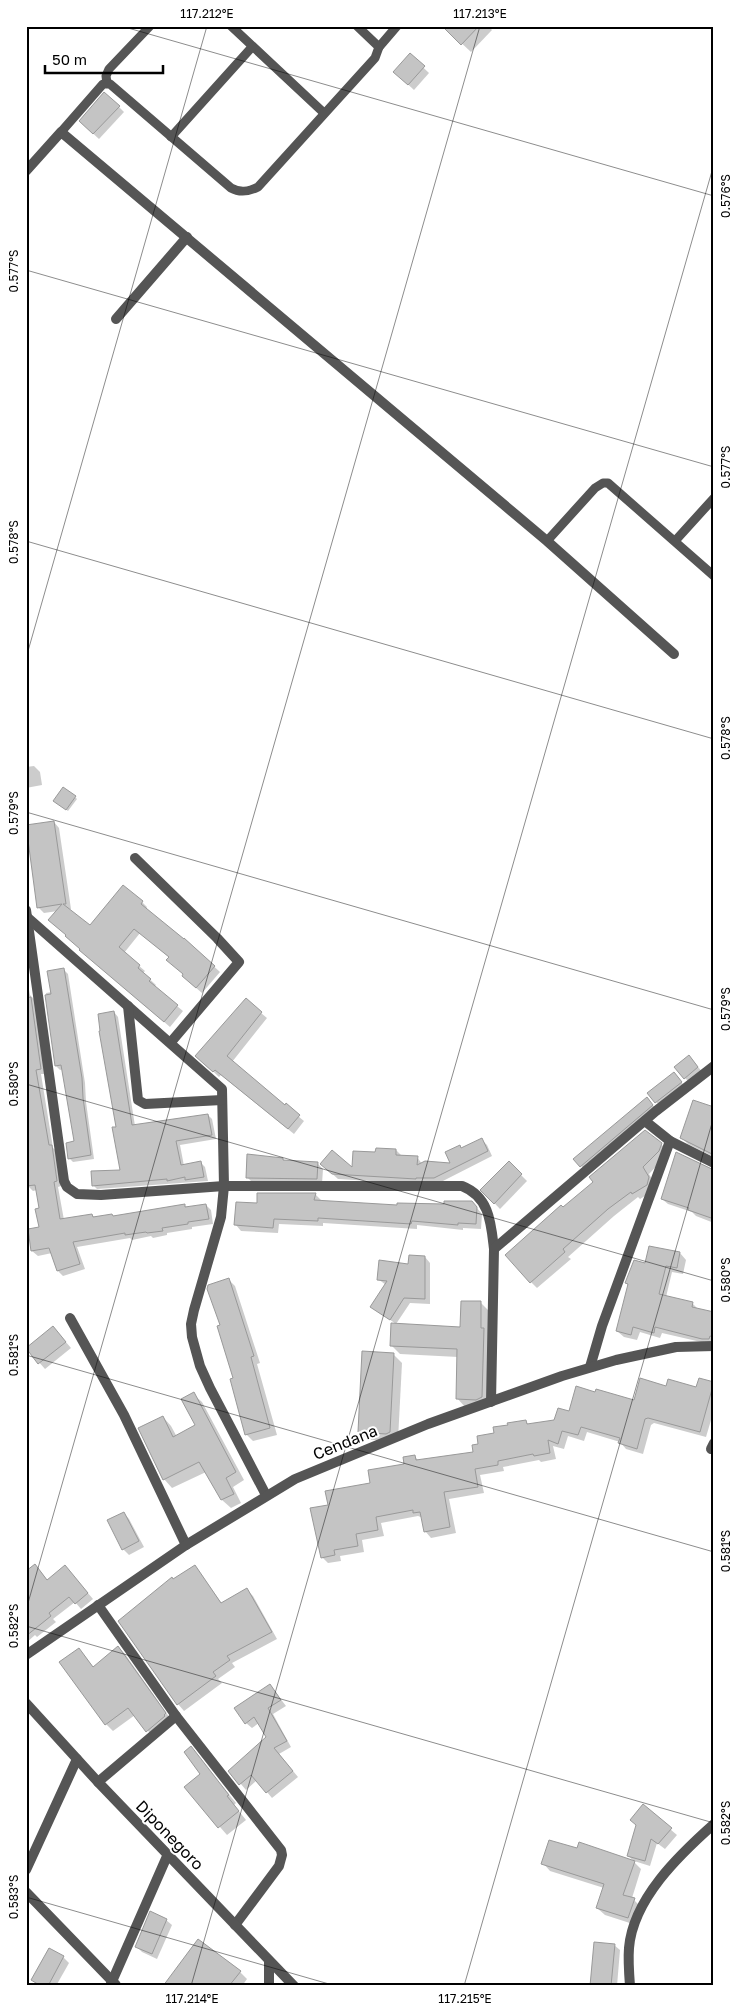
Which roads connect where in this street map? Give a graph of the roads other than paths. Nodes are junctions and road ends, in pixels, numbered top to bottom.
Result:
1 (150, 26) edge
2 (231, 26) edge
3 (356, 26) edge
4 (397, 26) edge
5 (252, 47) junction
6 (379, 47) junction
7 (106, 83) junction
8 (324, 113) junction
9 (61, 132) junction
10 (171, 137) junction
11 (26, 171) edge
12 (187, 237) junction
13 (116, 319) dead end
14 (714, 498) edge
15 (547, 541) junction
16 (675, 541) junction
17 (714, 576) edge
18 (674, 654) dead end
19 (135, 858) dead end
20 (27, 914) edge
21 (128, 1006) junction
22 (171, 1042) junction
23 (714, 1066) edge
24 (222, 1100) junction
25 (644, 1121) junction
26 (670, 1141) junction
27 (714, 1163) edge
28 (224, 1186) junction
29 (494, 1249) junction
30 (70, 1318) dead end
31 (714, 1346) edge
32 (590, 1367) junction
33 (491, 1402) junction
34 (266, 1495) junction
35 (186, 1545) junction
36 (98, 1605) junction
37 (26, 1655) edge
38 (26, 1703) edge
39 (176, 1716) junction
40 (77, 1759) junction
41 (98, 1782) junction
42 (714, 1824) edge
43 (168, 1854) junction
44 (26, 1870) edge
45 (26, 1892) edge
46 (235, 1925) junction
47 (269, 1961) junction
48 (113, 1984) edge
49 (269, 1986) edge
50 (294, 1986) edge
51 (630, 1986) edge

1 - 7 lane
2 - 5 lane
3 - 6 lane
4 - 6 lane
5 - 8 lane
5 - 10 lane
6 - 8 lane
7 - 9 lane
7 - 10 lane
8 - 10 lane
9 - 11 street
9 - 12 street
12 - 13 street
12 - 15 street
14 - 16 lane
15 - 16 lane
15 - 18 street
16 - 17 lane
19 - 22 street
20 - 21 street
20 - 28 street
21 - 22 street
21 - 24 street
22 - 24 street
23 - 25 street
24 - 28 street
25 - 26 street
25 - 29 street
26 - 27 street
26 - 32 street
28 - 29 street
28 - 34 street
29 - 33 street
30 - 35 street
31 - 32 street, Cendana
32 - 33 street, Cendana
33 - 34 street, Cendana
34 - 35 street, Cendana
35 - 36 street, Cendana
36 - 37 street, Cendana
36 - 39 street
38 - 40 street, Diponegoro
39 - 41 street
39 - 46 street
40 - 41 street, Diponegoro
40 - 44 street
41 - 43 street, Diponegoro
42 - 51 street
43 - 46 street, Diponegoro
43 - 48 street
45 - 48 street
46 - 47 street, Diponegoro
47 - 49 street
47 - 50 street, Diponegoro

